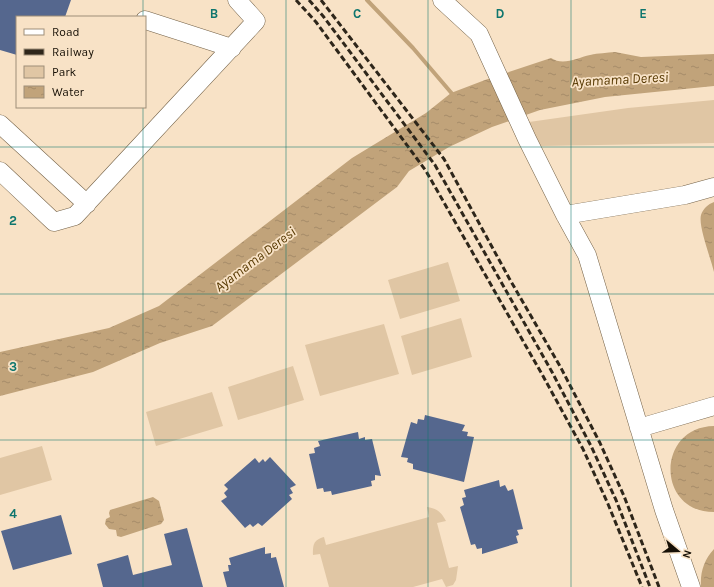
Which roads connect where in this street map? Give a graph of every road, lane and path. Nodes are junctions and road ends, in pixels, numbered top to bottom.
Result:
1 (237, 0) edge
2 (442, 0) edge
3 (146, 20) edge
4 (232, 48) junction
5 (0, 124) edge
6 (0, 170) edge
7 (714, 187) edge
8 (87, 204) junction
9 (565, 215) junction
10 (714, 406) edge
11 (639, 428) junction
12 (691, 587) edge

1 - 4 lane
2 - 9 lane
3 - 4 lane
4 - 8 lane
5 - 8 lane
6 - 8 lane
7 - 9 lane
9 - 11 lane
10 - 11 lane
11 - 12 lane

